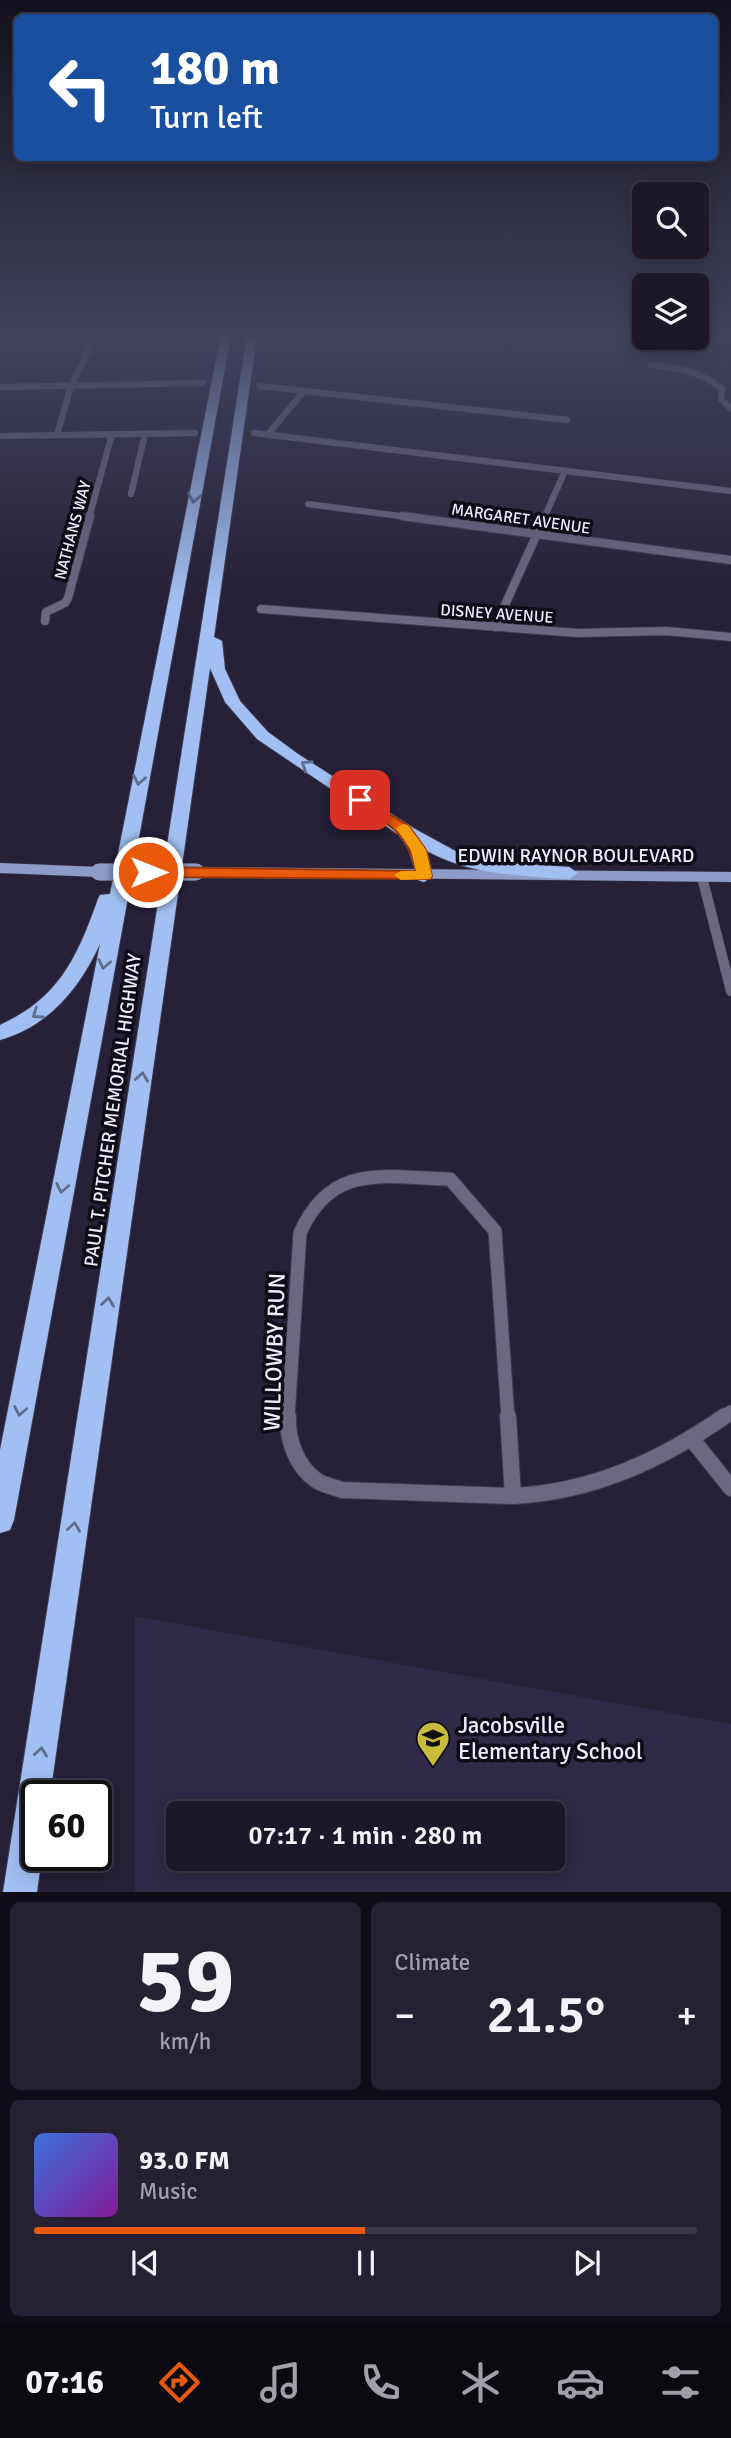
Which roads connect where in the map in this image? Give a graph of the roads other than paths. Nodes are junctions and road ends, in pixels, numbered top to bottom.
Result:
1 (60, 423) edge
2 (209, 423) edge
3 (239, 423) edge
4 (277, 423) edge
5 (195, 433) dead end
6 (254, 433) dead end
7 (112, 434) junction
8 (145, 434) junction
9 (268, 434) junction
10 (57, 435) junction
11 (0, 436) edge
12 (565, 471) junction
13 (731, 491) edge
14 (131, 494) dead end
15 (227, 504) junction
16 (308, 504) dead end
17 (538, 534) junction
18 (731, 560) edge
19 (261, 609) dead end
20 (45, 621) dead end
21 (495, 627) junction
22 (731, 637) edge
23 (131, 825) junction
24 (404, 829) junction
25 (0, 869) edge
26 (569, 873) junction
27 (424, 876) junction
28 (702, 877) junction
29 (731, 877) edge
30 (731, 991) edge
31 (0, 1033) edge
32 (731, 1412) edge
33 (691, 1438) junction
34 (731, 1488) edge
35 (513, 1496) junction
36 (0, 1520) edge
37 (20, 1892) edge

1 - 10 street
2 -> 23 highway, PAUL T. PITCHER MEMORIAL HIGHWAY
3 - 15 highway, PAUL T. PITCHER MEMORIAL HIGHWAY
4 - 9 street
5 - 8 street
6 - 9 street
7 - 8 street
7 - 10 street
7 - 20 street, NATHANS WAY
8 - 14 street
9 - 12 street
10 - 11 street
12 - 13 street
12 - 17 street
24 -> 15 highway
37 -> 15 highway, PAUL T. PITCHER MEMORIAL HIGHWAY
16 - 17 street, MARGARET AVENUE
17 - 18 street, MARGARET AVENUE
17 - 21 street
19 - 21 street, DISNEY AVENUE
21 - 22 street, DISNEY AVENUE
23 -> 31 highway
23 -> 36 highway, PAUL T. PITCHER MEMORIAL HIGHWAY
24 - 26 highway
24 - 27 highway
25 - 27 main road, EDWIN RAYNOR BOULEVARD, bridge
26 - 27 main road, EDWIN RAYNOR BOULEVARD
26 - 28 main road, EDWIN RAYNOR BOULEVARD
28 - 29 main road, EDWIN RAYNOR BOULEVARD
28 - 30 street
32 - 33 street, WILLOWBY RUN
33 - 34 street
33 - 35 street, WILLOWBY RUN
35 - 35 street, WILLOWBY RUN

